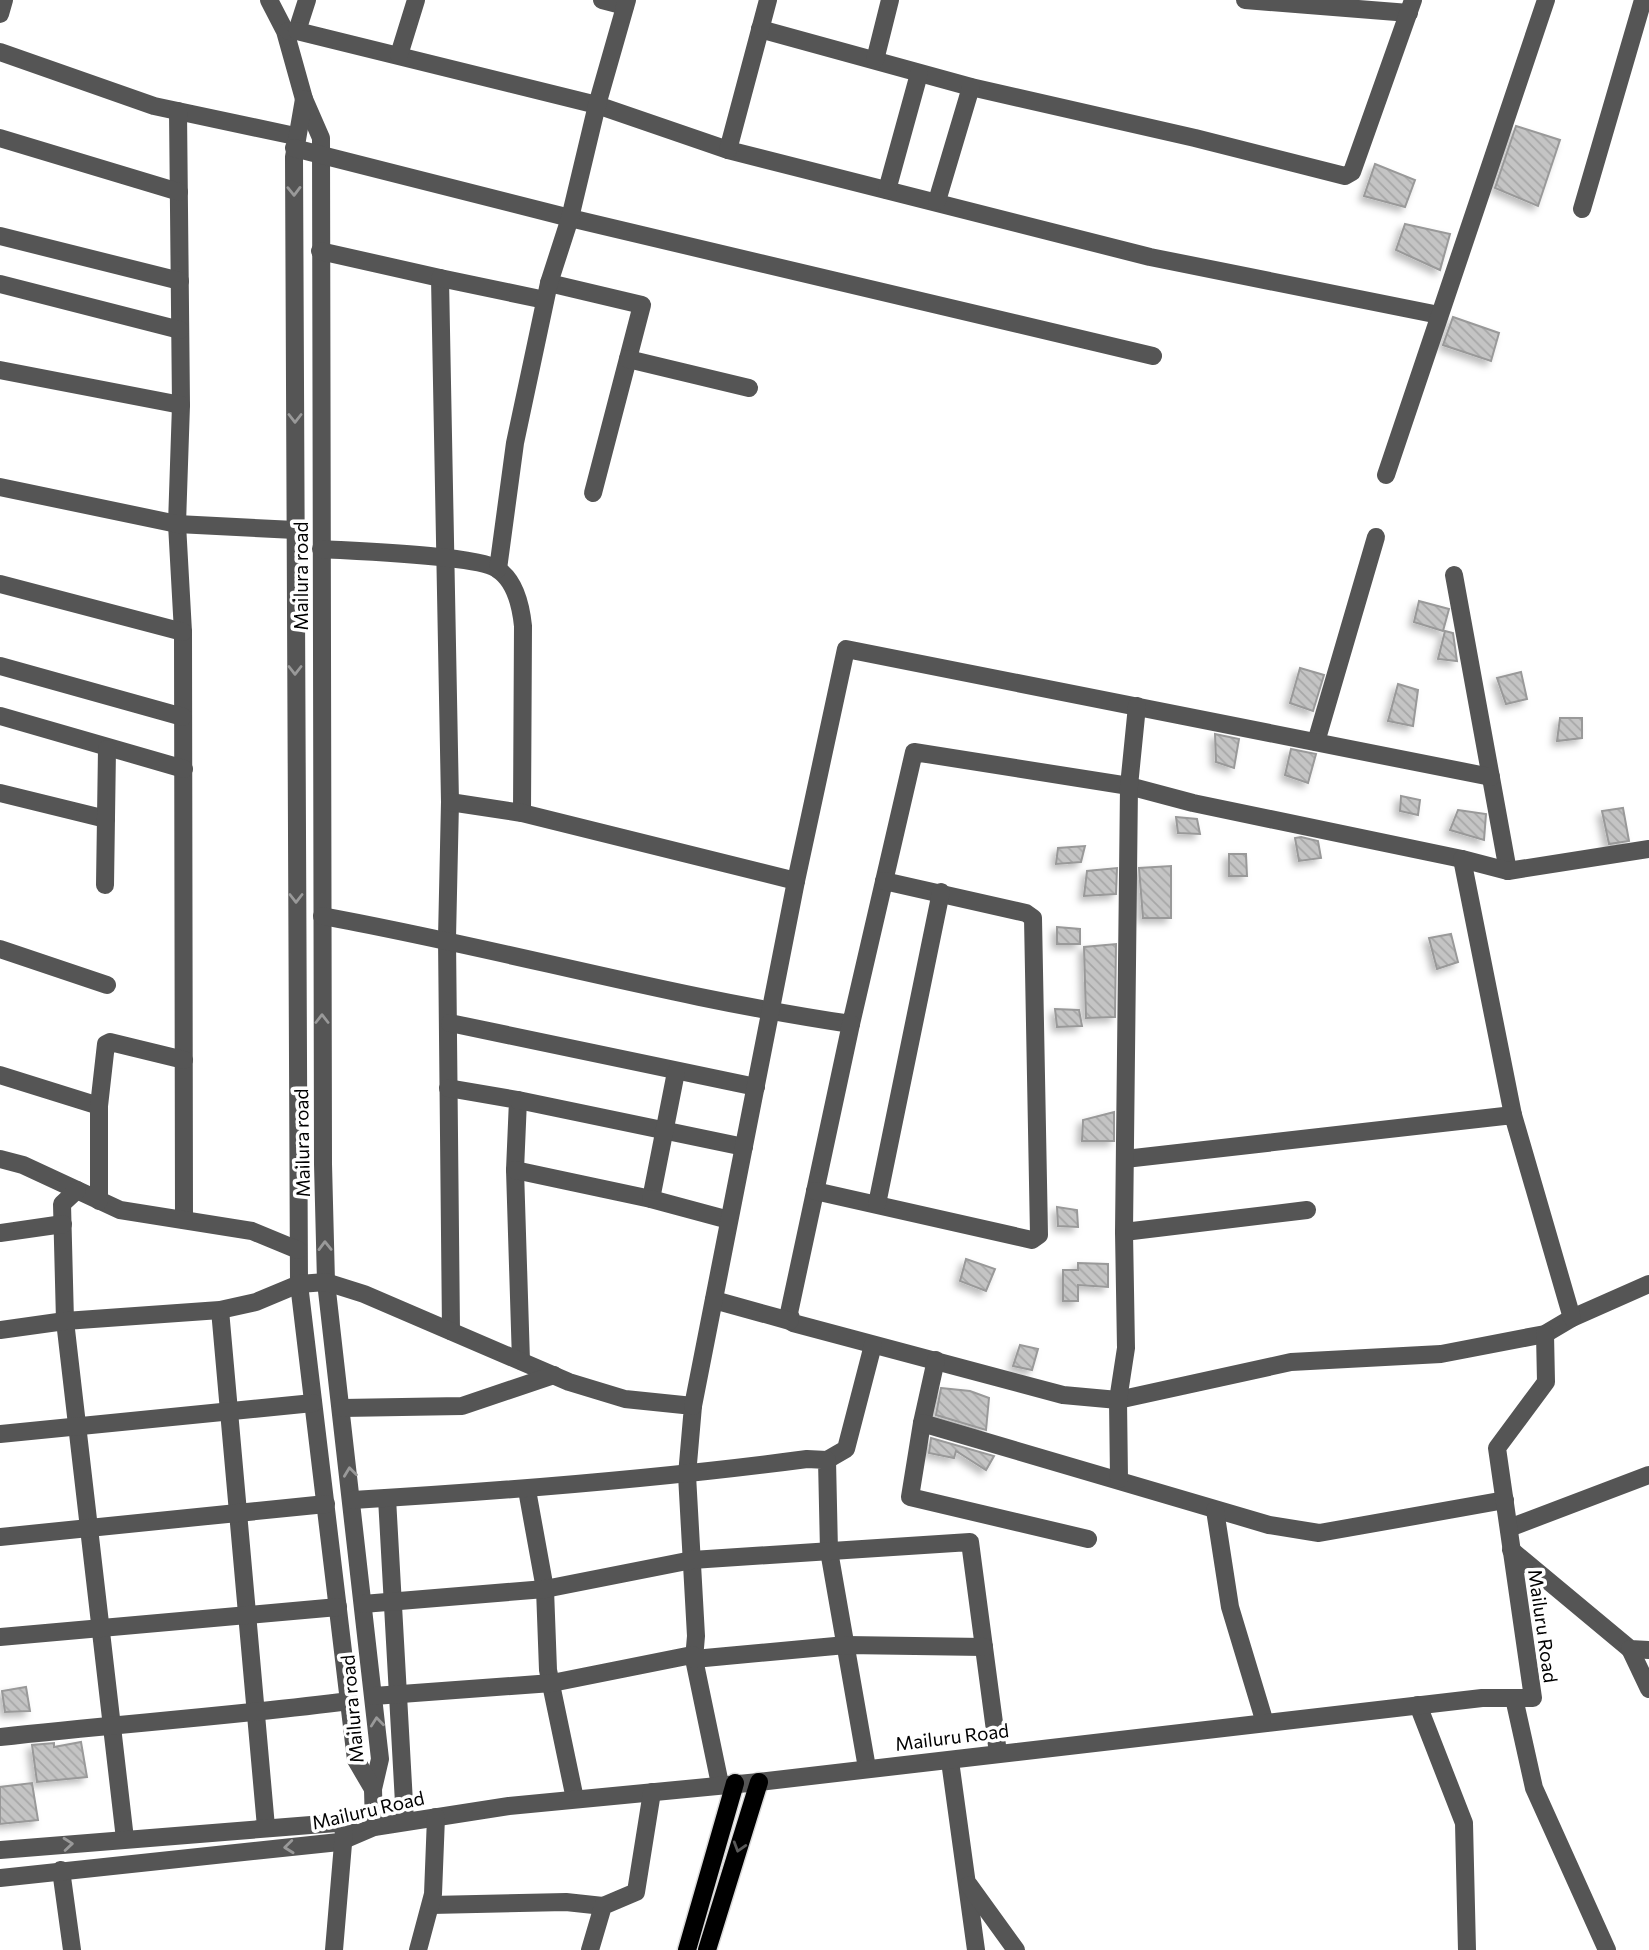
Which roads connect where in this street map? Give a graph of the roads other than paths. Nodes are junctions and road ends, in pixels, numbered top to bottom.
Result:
1 (4, 0) edge
2 (269, 0) edge
3 (307, 0) edge
4 (416, 0) edge
5 (602, 0) edge
6 (768, 0) edge
7 (890, 0) edge
8 (1245, 0) edge
9 (1546, 0) edge
10 (1643, 0) edge
11 (626, 3) edge
12 (1411, 6) edge
13 (0, 14) edge
14 (760, 29) junction
15 (291, 31) junction
16 (0, 52) edge
17 (399, 55) junction
18 (874, 60) junction
19 (919, 74) junction
20 (971, 88) junction
21 (304, 99) junction
22 (597, 105) junction
23 (178, 111) junction
24 (0, 138) edge
25 (295, 142) junction
26 (728, 150) junction
27 (321, 153) junction
28 (887, 190) junction
29 (179, 192) junction
30 (937, 201) junction
31 (1581, 209) dead end
32 (570, 218) junction
33 (0, 236) edge
34 (320, 251) junction
35 (440, 278) junction
36 (180, 281) junction
37 (0, 284) edge
38 (547, 292) junction
39 (1439, 315) junction
40 (180, 330) junction
41 (1153, 356) dead end
42 (628, 359) junction
43 (0, 370) edge
44 (749, 388) dead end
45 (181, 405) junction
46 (1386, 475) dead end
47 (0, 487) edge
48 (593, 493) dead end
49 (177, 524) junction
50 (295, 530) junction
51 (1376, 537) dead end
52 (321, 549) junction
53 (445, 559) junction
54 (498, 569) junction
55 (1454, 575) dead end
56 (0, 584) edge
57 (183, 632) junction
58 (0, 666) edge
59 (1137, 706) junction
60 (0, 716) edge
61 (183, 717) junction
62 (1315, 742) junction
63 (107, 749) junction
64 (184, 769) junction
65 (1491, 777) junction
66 (1129, 786) junction
67 (0, 793) edge
68 (450, 802) junction
69 (522, 813) junction
70 (106, 819) junction
71 (1649, 849) edge
72 (1462, 859) junction
73 (1508, 871) junction
74 (796, 881) junction
75 (884, 881) junction
76 (105, 886) dead end
77 (941, 892) junction
78 (322, 916) junction
79 (447, 938) junction
80 (0, 949) edge
81 (107, 985) dead end
82 (771, 1012) junction
83 (450, 1023) junction
84 (851, 1024) junction
85 (184, 1060) junction
86 (676, 1072) junction
87 (0, 1076) edge
88 (756, 1087) junction
89 (448, 1088) junction
90 (518, 1100) junction
91 (99, 1106) junction
92 (1513, 1115) junction
93 (665, 1131) junction
94 (744, 1147) junction
95 (0, 1158) edge
96 (1125, 1159) junction
97 (516, 1170) junction
98 (77, 1190) junction
99 (815, 1191) junction
100 (651, 1199) junction
101 (99, 1201) junction
102 (877, 1204) junction
103 (1307, 1210) dead end
104 (184, 1220) junction
105 (729, 1220) junction
106 (63, 1224) junction
107 (1124, 1232) junction
108 (0, 1233) edge
109 (298, 1250) junction
110 (326, 1282) junction
111 (299, 1284) junction
112 (1649, 1284) edge
113 (714, 1300) junction
114 (220, 1310) junction
115 (1572, 1318) junction
116 (65, 1321) junction
117 (790, 1321) junction
118 (0, 1330) edge
119 (451, 1331) junction
120 (1545, 1334) junction
121 (873, 1345) junction
122 (936, 1360) junction
123 (521, 1361) junction
124 (554, 1375) junction
125 (1118, 1400) junction
126 (313, 1403) junction
127 (693, 1406) junction
128 (342, 1408) junction
129 (227, 1413) junction
130 (922, 1423) junction
131 (76, 1427) junction
132 (0, 1433) edge
133 (827, 1460) junction
134 (687, 1475) junction
135 (1649, 1475) edge
136 (1119, 1479) junction
137 (527, 1490) junction
138 (387, 1498) junction
139 (353, 1500) junction
140 (1505, 1500) junction
141 (326, 1504) junction
142 (1214, 1510) junction
143 (236, 1513) junction
144 (88, 1528) junction
145 (1509, 1528) junction
146 (0, 1537) edge
147 (1088, 1539) dead end
148 (1511, 1550) junction
149 (829, 1551) junction
150 (692, 1560) junction
151 (545, 1589) junction
152 (393, 1601) junction
153 (363, 1604) junction
154 (338, 1607) junction
155 (245, 1618) junction
156 (99, 1628) junction
157 (0, 1637) edge
158 (846, 1645) junction
159 (984, 1647) junction
160 (1630, 1648) junction
161 (1649, 1650) edge
162 (694, 1659) junction
163 (552, 1683) junction
164 (1649, 1689) edge
165 (398, 1693) junction
166 (374, 1696) junction
167 (1514, 1698) junction
168 (349, 1701) junction
169 (1418, 1705) junction
170 (254, 1713) junction
171 (1265, 1723) junction
172 (110, 1724) junction
173 (0, 1737) edge
174 (998, 1753) junction
175 (950, 1761) junction
176 (867, 1768) junction
177 (759, 1782) junction
178 (727, 1784) junction
179 (373, 1789) junction
180 (652, 1792) junction
181 (575, 1799) junction
182 (436, 1817) junction
183 (405, 1821) junction
184 (266, 1827) junction
185 (374, 1827) junction
186 (348, 1832) junction
187 (125, 1839) junction
188 (0, 1850) edge
189 (61, 1870) junction
190 (0, 1878) edge
191 (966, 1882) junction
192 (431, 1905) junction
193 (603, 1906) junction
194 (72, 1950) edge
195 (334, 1950) edge
196 (418, 1950) edge
197 (590, 1950) edge
198 (687, 1950) edge
199 (707, 1950) edge
200 (976, 1950) edge
201 (1016, 1950) edge
202 (1466, 1950) edge
203 (1607, 1950) edge

1 - 13 street
2 - 15 street, Mailura road
3 - 15 street
4 - 17 street
5 - 11 street
6 - 14 street
7 - 18 street
8 - 12 street
9 - 39 street
10 - 31 street
11 - 22 street
12 - 20 street
14 - 18 street
14 - 26 street
15 - 17 street
15 - 21 street, Mailura road
16 - 23 street
17 - 22 street
18 - 19 street
19 - 20 street
19 - 28 street
20 - 30 street
21 - 25 street, Mailura road
21 - 27 street, Mailura road
22 - 26 street
22 - 32 street
23 - 25 street
23 - 29 street
24 - 29 street
25 - 27 street
25 -> 50 street, Mailura road
26 - 28 street
27 - 32 street
27 - 34 street, Mailura road
28 - 30 street
29 - 36 street
30 - 39 street
32 - 38 street
32 - 41 street
33 - 36 street
34 - 35 street
34 - 52 street, Mailura road
35 - 38 street
35 - 53 street
36 - 40 street
37 - 40 street
38 - 42 street
38 - 54 street
39 - 46 street
40 - 45 street
42 - 44 street
42 - 48 street
43 - 45 street
45 - 49 street
47 - 49 street
49 - 50 street
49 - 57 street
50 -> 109 street, Mailura road
51 - 62 street
52 - 53 street
52 - 78 street, Mailura road
53 - 54 street
53 - 68 street
54 - 69 street
55 - 65 street
56 - 57 street
57 - 61 street
58 - 61 street
59 - 62 street
59 - 66 street
59 - 74 street
60 - 63 street
61 - 64 street
62 - 65 street
63 - 64 street
63 - 70 street
64 - 85 street
65 - 73 street
66 - 72 street
66 - 75 street
66 - 96 street
67 - 70 street
68 - 69 street
68 - 79 street
69 - 74 street
70 - 76 street
71 - 73 street
72 - 73 street
72 - 92 street
74 - 82 street
75 - 77 street
75 - 84 street
77 - 102 street
77 - 102 street
78 - 79 street
110 -> 78 street, Mailura road
79 - 82 street
79 - 83 street
80 - 81 street
82 - 84 street
82 - 88 street
83 - 86 street
83 - 89 street
84 - 99 street
85 - 91 street
85 - 104 street
86 - 88 street
86 - 93 street
87 - 91 street
88 - 94 street
89 - 90 street
89 - 119 street
90 - 93 street
90 - 97 street
91 - 101 street
92 - 96 street
92 - 115 street
93 - 94 street
93 - 100 street
94 - 105 street
95 - 98 street
96 - 107 street
97 - 100 street
97 - 123 street
98 - 101 street
98 - 106 street
99 - 102 street
99 - 117 street
100 - 105 street
101 - 104 street
103 - 107 street
104 - 109 street
105 - 113 street
106 - 108 street
106 - 116 street
107 - 125 street
109 - 111 street, Mailura road
110 - 111 street
110 - 119 street
110 - 128 street, Mailura road
111 - 114 street
111 - 126 street, Mailura road
112 - 115 street
113 - 117 street
113 - 127 street
114 - 116 street
114 - 129 street
115 - 120 street
116 - 118 street
116 - 131 street
117 - 121 street
119 - 123 street
120 - 125 street
120 - 140 street, Mailuru Road
121 - 122 street
121 - 133 street
122 - 125 street
122 - 130 street
123 - 124 street
124 - 127 street
124 - 128 street
125 - 136 street
126 - 129 street
126 - 141 street, Mailura road
127 - 134 street
139 -> 128 street, Mailura road
129 - 131 street
129 - 143 street
130 - 136 street
130 - 147 street
131 - 132 street
131 - 144 street
133 - 134 street
133 - 149 street
134 - 137 street
134 - 150 street
135 - 145 street
136 - 142 street
137 - 138 street
137 - 151 street
138 - 139 street
138 - 152 street
139 - 153 street, Mailura road
140 - 142 street
140 - 145 street, Mailuru Road
141 - 143 street
141 - 154 street, Mailura road
142 - 171 street
143 - 144 street
143 - 155 street
144 - 146 street
144 - 156 street
145 - 148 street, Mailuru Road
148 - 160 street
148 - 167 street, Mailuru Road
149 - 150 street
149 - 158 street
149 - 159 street
150 - 151 street
150 - 162 street
151 - 152 street
151 - 163 street
152 - 153 street
152 - 165 street
153 - 166 street, Mailura road
154 - 155 street
154 - 168 street, Mailura road
155 - 156 street
155 - 170 street
156 - 157 street
156 - 172 street
158 - 159 street
158 - 162 street
158 - 176 street
159 - 174 street
160 - 161 street
160 - 164 street
162 - 163 street
162 - 178 street
163 - 165 street
163 - 181 street
165 - 166 street
165 - 183 street
179 -> 166 street, Mailura road
167 - 169 street, Mailuru Road
167 - 203 street
168 - 170 street
168 - 179 street, Mailura road
169 - 171 street, Mailuru Road
169 - 202 street
170 - 172 street
170 - 184 street
171 - 174 street, Mailuru Road
172 - 173 street
172 - 187 street
174 - 175 street, Mailuru Road
175 - 176 street, Mailuru Road
175 - 191 street
176 - 177 street, Mailuru Road
177 - 178 street, Mailuru Road
177 -> 199 main road
178 - 180 street, Mailuru Road
178 - 198 main road
179 - 185 street
180 - 181 street, Mailuru Road
180 - 193 street
181 - 182 street, Mailuru Road
182 - 183 street, Mailuru Road
182 - 192 street
183 - 185 street, Mailuru Road
184 - 186 street
184 - 187 street
185 - 186 street, Mailuru Road
186 -> 189 street, Mailuru Road
186 - 195 street
188 -> 187 street
189 - 190 street, Mailuru Road
189 - 194 street
191 - 200 street
191 - 201 street
192 - 193 street
192 - 196 street
193 - 197 street

